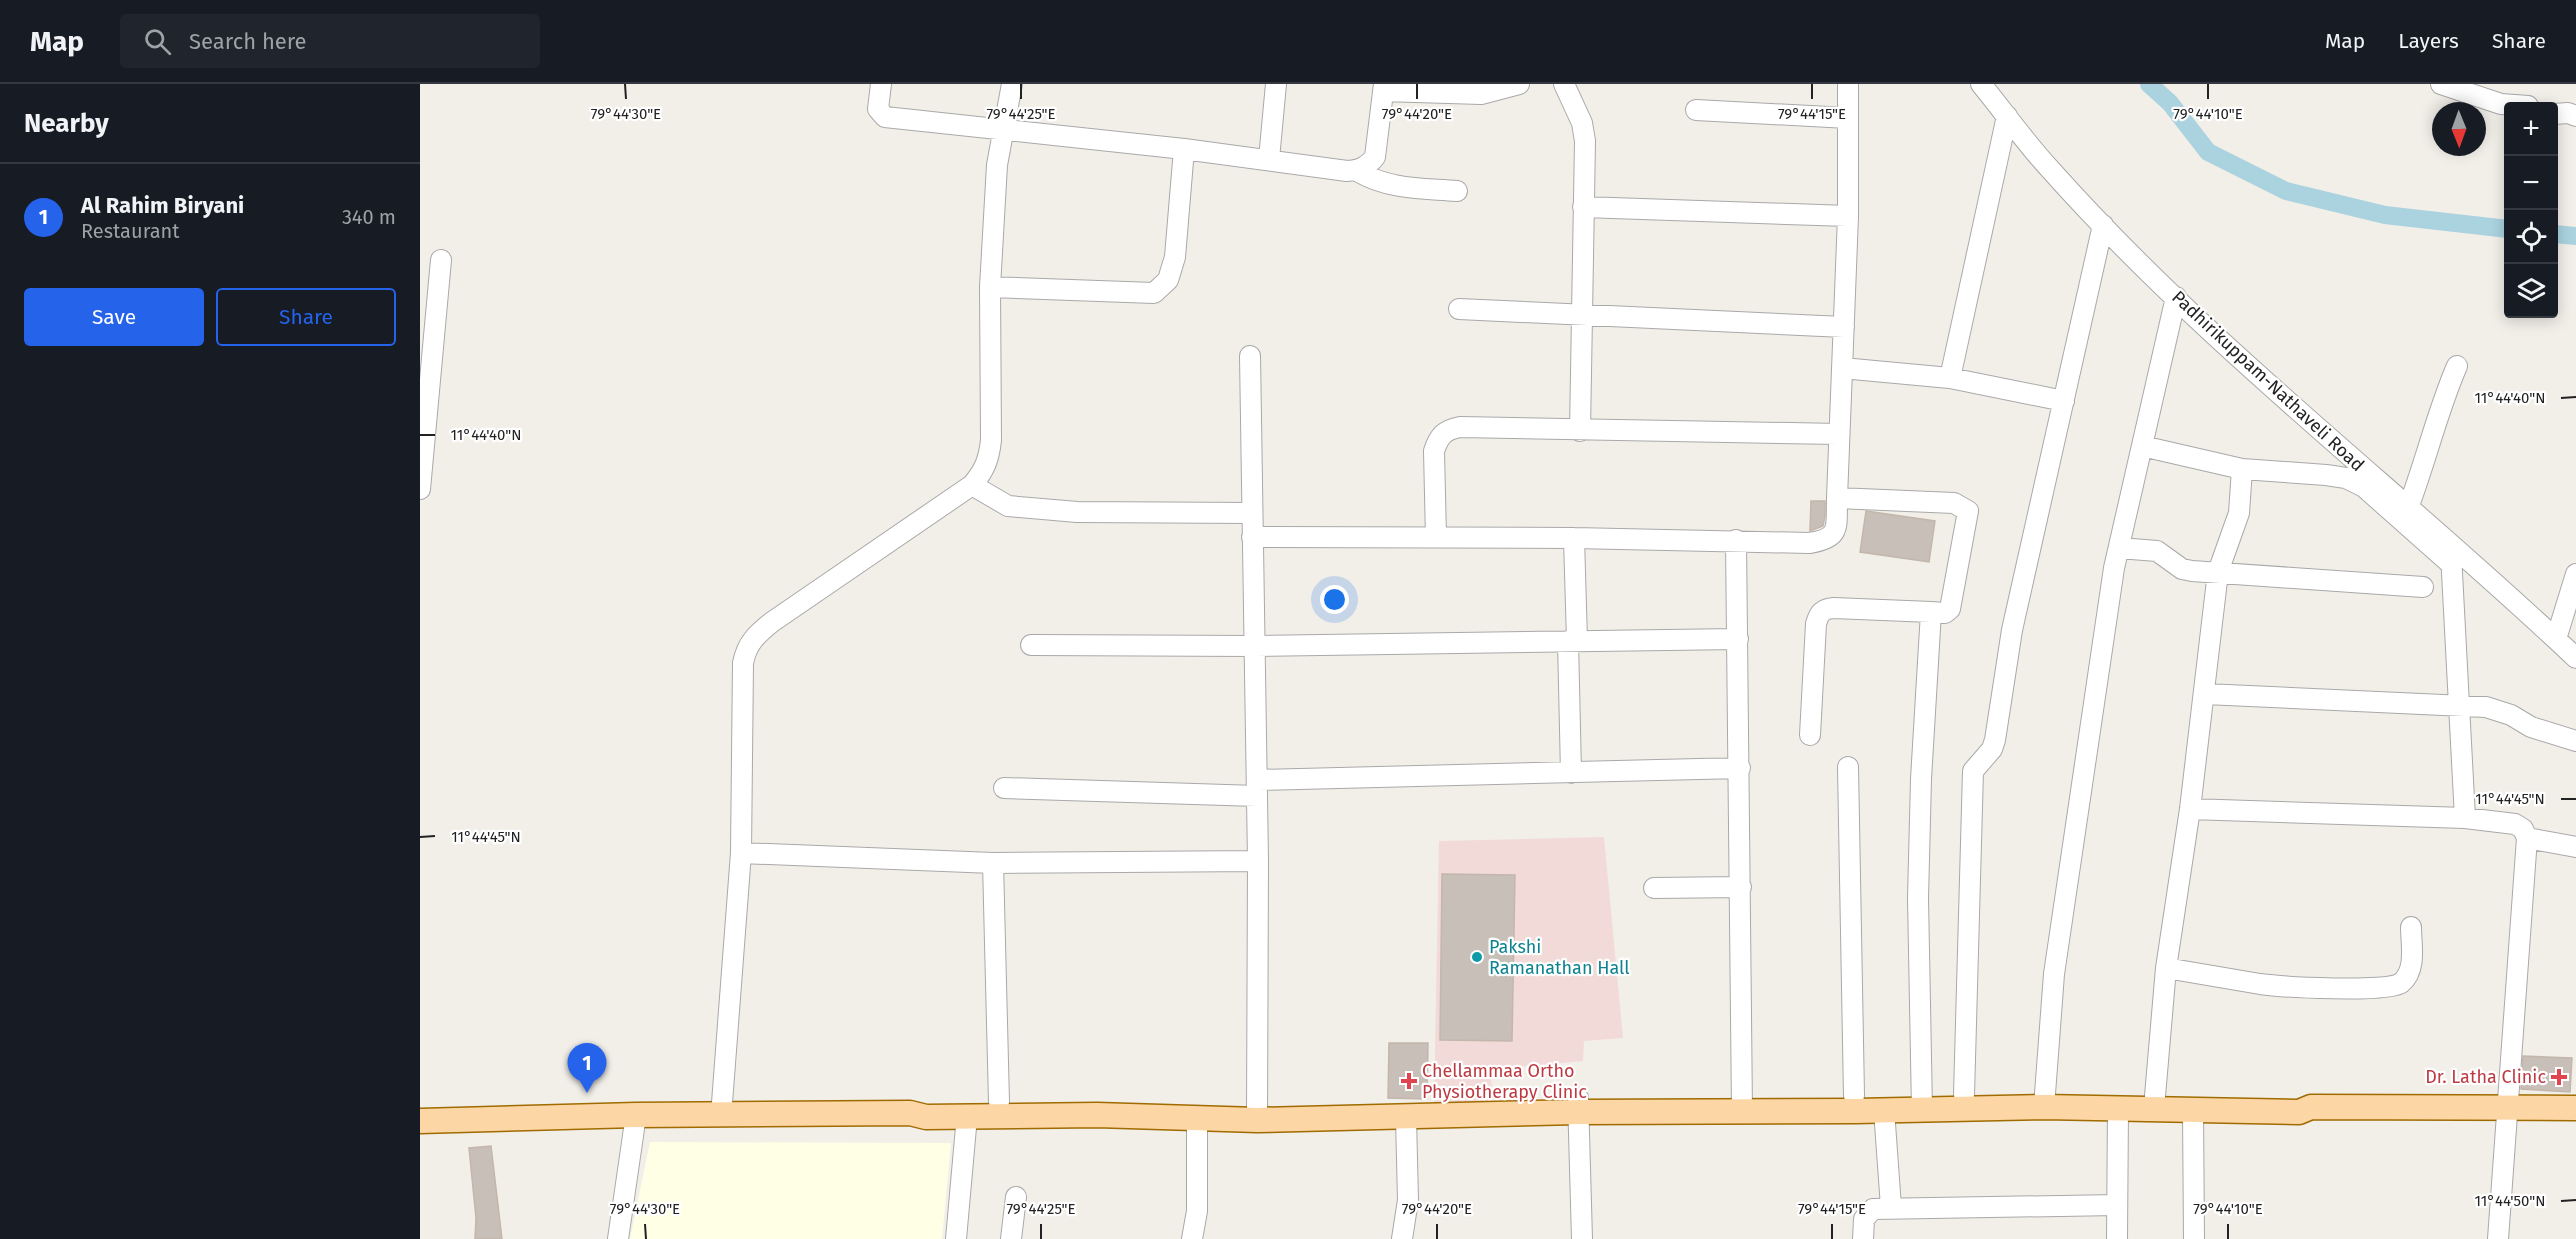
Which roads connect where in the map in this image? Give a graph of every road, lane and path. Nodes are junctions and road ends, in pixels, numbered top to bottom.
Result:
1 (880, 84) edge
2 (1012, 84) edge
3 (1276, 84) edge
4 (1519, 84) edge
5 (1563, 84) edge
6 (1848, 84) edge
7 (1981, 84) edge
8 (2441, 84) edge
9 (1384, 88) edge
10 (2504, 104) edge
11 (1696, 110) dead end
12 (2558, 114) edge
13 (2007, 116) junction
14 (2576, 116) edge
15 (1848, 118) junction
16 (1004, 130) junction
17 (1184, 149) junction
18 (1269, 159) junction
19 (1357, 171) junction
20 (1458, 191) dead end
21 (1583, 207) junction
22 (1848, 216) junction
23 (2103, 225) junction
24 (441, 260) dead end
25 (990, 286) junction
26 (2176, 297) junction
27 (1459, 309) dead end
28 (1582, 316) junction
29 (1844, 327) junction
30 (1250, 356) dead end
31 (2457, 366) dead end
32 (1842, 368) junction
33 (1950, 378) junction
34 (2064, 401) junction
35 (1580, 431) junction
36 (1839, 434) junction
37 (2142, 446) junction
38 (2242, 469) junction
39 (976, 487) junction
40 (420, 489) edge
41 (1837, 498) junction
42 (2408, 508) junction
43 (1252, 513) junction
44 (1252, 537) junction
45 (1436, 537) junction
46 (1574, 538) junction
47 (1736, 540) junction
48 (2451, 545) junction
49 (2119, 548) junction
50 (2452, 565) junction
51 (2218, 572) junction
52 (2576, 574) edge
53 (2423, 587) dead end
54 (1930, 612) junction
55 (2570, 616) edge
56 (1738, 639) junction
57 (2556, 639) junction
58 (1573, 641) junction
59 (1031, 645) dead end
60 (1255, 646) junction
61 (2576, 658) edge
62 (2205, 694) junction
63 (2458, 705) junction
64 (1810, 735) dead end
65 (2576, 741) edge
66 (1848, 767) dead end
67 (1740, 768) junction
68 (1571, 773) junction
69 (1004, 788) dead end
70 (1257, 788) junction
71 (2190, 809) junction
72 (2465, 818) junction
73 (2527, 838) junction
74 (2576, 846) edge
75 (741, 853) junction
76 (1258, 861) junction
77 (993, 863) junction
78 (1741, 886) junction
79 (1654, 888) dead end
80 (2411, 927) dead end
81 (2166, 968) junction
82 (1854, 1096) junction
83 (2155, 1096) junction
84 (1970, 1099) junction
85 (2044, 1100) junction
86 (999, 1102) junction
87 (1922, 1103) junction
88 (1742, 1104) junction
89 (1578, 1105) junction
90 (2311, 1107) junction
91 (2507, 1108) junction
92 (2576, 1108) edge
93 (2118, 1109) junction
94 (1884, 1110) junction
95 (2193, 1111) junction
96 (910, 1113) junction
97 (1257, 1113) junction
98 (636, 1115) junction
99 (721, 1116) junction
100 (967, 1116) junction
101 (1197, 1118) junction
102 (1406, 1118) junction
103 (420, 1121) edge
104 (1016, 1197) dead end
105 (2118, 1205) junction
106 (1890, 1207) junction
107 (618, 1239) edge
108 (956, 1239) edge
109 (1011, 1239) edge
110 (1192, 1239) edge
111 (1402, 1239) edge
112 (1582, 1239) edge
113 (1863, 1239) edge
114 (2117, 1239) edge
115 (2194, 1239) edge
116 (2498, 1239) edge

1 - 16 street
2 - 16 street
3 - 18 street
4 - 9 street
5 - 21 street
6 - 15 street
7 - 13 street, Padhirikuppam-Nathaveli Road
8 - 10 street
9 - 19 street
11 - 15 street
12 - 14 street
13 - 23 street, Padhirikuppam-Nathaveli Road
13 - 33 street
15 - 22 street
16 - 17 street
16 - 25 street
17 - 18 street
17 - 25 street
18 - 19 street
19 - 20 street
21 - 22 street
21 - 28 street
22 - 29 street
23 - 26 street, Padhirikuppam-Nathaveli Road
23 - 34 street
24 - 40 street
25 - 39 street
26 - 37 street
26 - 42 street, Padhirikuppam-Nathaveli Road
27 - 28 street
28 - 29 street
28 - 35 street
29 - 32 street
30 - 43 street
31 - 42 street
32 - 33 street
32 - 36 street
33 - 34 street
34 - 84 street
35 - 36 street
35 - 45 street
36 - 41 street
37 - 38 street
37 - 49 street
38 - 50 street
38 - 51 street
39 - 43 street
39 - 75 street
41 - 47 street
41 - 54 street
42 - 48 street, Padhirikuppam-Nathaveli Road
43 - 44 street
44 - 45 street
44 - 60 street
45 - 46 street
46 - 47 street
46 - 58 street
47 - 56 street
48 - 50 street
48 - 57 street, Padhirikuppam-Nathaveli Road
49 - 51 street
49 - 85 street
50 - 63 street
51 - 53 street
51 - 62 street
52 - 55 street
54 - 64 street
54 - 87 street
55 - 57 street
56 - 58 street
56 - 67 street
57 - 61 street, Padhirikuppam-Nathaveli Road
58 - 60 street
58 - 68 street
59 - 60 street
60 - 70 street
62 - 63 street
62 - 71 street
63 - 65 street
63 - 72 street
66 - 82 street
67 - 68 street
67 - 78 street
68 - 70 street
69 - 70 street
70 - 76 street
71 - 72 street
71 - 81 street
72 - 73 street
73 - 74 street
73 - 91 street
75 - 77 street
75 - 99 street
76 - 77 street
76 - 97 street
77 - 86 street
78 - 79 street
78 - 88 street
80 - 81 street
81 - 83 street
82 - 87 main road
82 - 88 main road
83 - 85 main road
83 - 90 main road
84 - 85 main road
84 - 87 main road
85 - 93 main road
86 - 96 main road
86 - 97 main road
87 - 94 main road
88 - 89 main road
88 - 94 main road
89 - 97 main road
89 - 102 main road
89 - 112 street
90 - 91 main road
90 - 95 main road
91 - 92 main road
91 - 116 street
93 - 95 main road
93 - 105 street
94 - 106 street
95 - 115 street
96 - 99 main road
96 - 100 main road
97 - 101 main road
97 - 102 main road
98 - 99 main road
98 - 103 main road
98 - 107 street
100 - 101 main road
100 - 108 street
101 - 110 street
102 - 111 street
104 - 109 street
105 - 106 street
105 - 114 street
106 - 113 street

